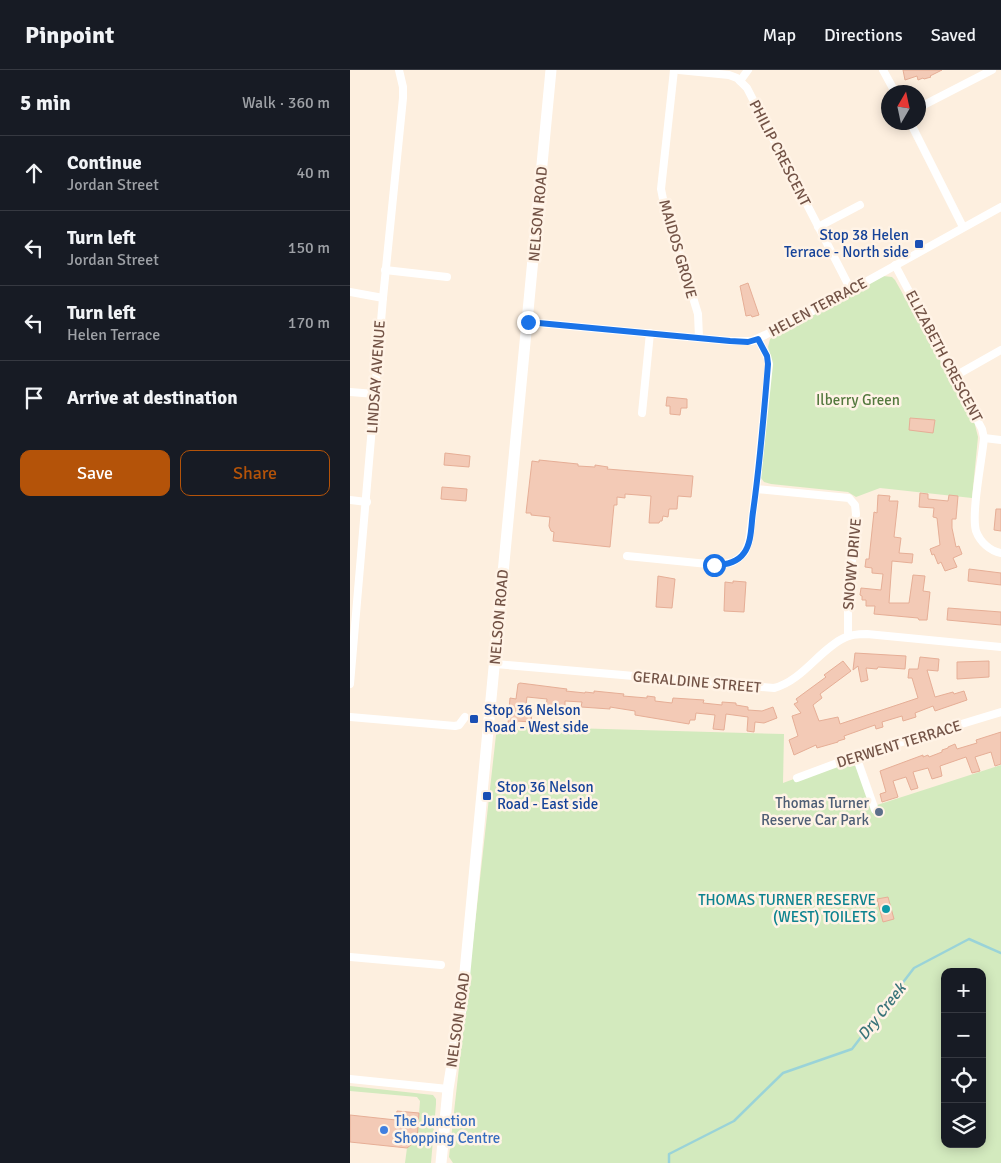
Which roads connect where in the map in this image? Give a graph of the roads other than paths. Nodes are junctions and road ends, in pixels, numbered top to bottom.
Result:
1 (399, 70) edge
2 (551, 70) edge
3 (674, 70) edge
4 (679, 70) edge
5 (748, 70) edge
6 (883, 70) edge
7 (992, 70) edge
8 (740, 81) junction
9 (891, 85) edge
10 (926, 104) edge
11 (914, 130) edge
12 (860, 205) dead end
13 (1001, 206) edge
14 (818, 227) junction
15 (963, 227) junction
16 (895, 265) junction
17 (386, 270) junction
18 (447, 277) dead end
19 (851, 290) junction
20 (350, 292) edge
21 (382, 298) junction
22 (528, 322) junction
23 (650, 333) junction
24 (699, 338) junction
25 (758, 339) junction
26 (1001, 350) edge
27 (955, 376) junction
28 (350, 392) edge
29 (375, 394) junction
30 (642, 413) dead end
31 (984, 438) junction
32 (1001, 440) edge
33 (756, 489) junction
34 (350, 500) edge
35 (366, 502) junction
36 (1001, 553) edge
37 (627, 556) dead end
38 (353, 619) edge
39 (848, 636) junction
40 (1001, 647) edge
41 (495, 664) junction
42 (350, 684) edge
43 (1001, 712) edge
44 (350, 717) edge
45 (465, 717) dead end
46 (856, 756) junction
47 (796, 778) dead end
48 (875, 810) dead end
49 (350, 957) edge
50 (441, 966) dead end
51 (350, 1079) edge
52 (448, 1089) junction
53 (442, 1161) edge

1 - 17 street, LINDSAY AVENUE
2 - 22 main road, NELSON ROAD
3 - 24 street, MAIDOS GROVE
4 - 8 street
5 - 8 street
6 - 9 street
7 - 10 street
8 - 14 street, PHILIP CRESCENT
11 - 15 street
12 - 14 street
13 - 15 street, HELEN TERRACE
14 - 19 street, PHILIP CRESCENT
15 - 16 street, HELEN TERRACE
16 - 19 street, HELEN TERRACE
16 - 27 street, ELIZABETH CRESCENT
17 - 18 street
17 - 21 street, LINDSAY AVENUE
19 - 25 street, HELEN TERRACE
20 - 21 street
21 - 29 street, LINDSAY AVENUE
22 - 23 street, HELEN TERRACE
22 - 41 main road, NELSON ROAD
23 - 24 street, HELEN TERRACE
23 - 30 street
24 - 25 street, HELEN TERRACE
25 - 33 street
26 - 27 street
27 - 31 street, ELIZABETH CRESCENT
28 - 29 street
29 - 35 street, LINDSAY AVENUE
31 - 32 street
31 - 36 street, ELIZABETH CRESCENT
33 - 37 street
33 - 39 street, SNOWY DRIVE
34 - 35 street
35 - 38 street, LINDSAY AVENUE
38 - 42 street, LINDSAY AVENUE
39 - 40 street
39 - 41 street, GERALDINE STREET
41 - 52 main road, NELSON ROAD
43 - 46 street, DERWENT TERRACE
44 - 45 street
46 - 47 street, DERWENT TERRACE
46 - 48 street
49 - 50 street
51 - 52 street
52 - 53 main road, NELSON ROAD

